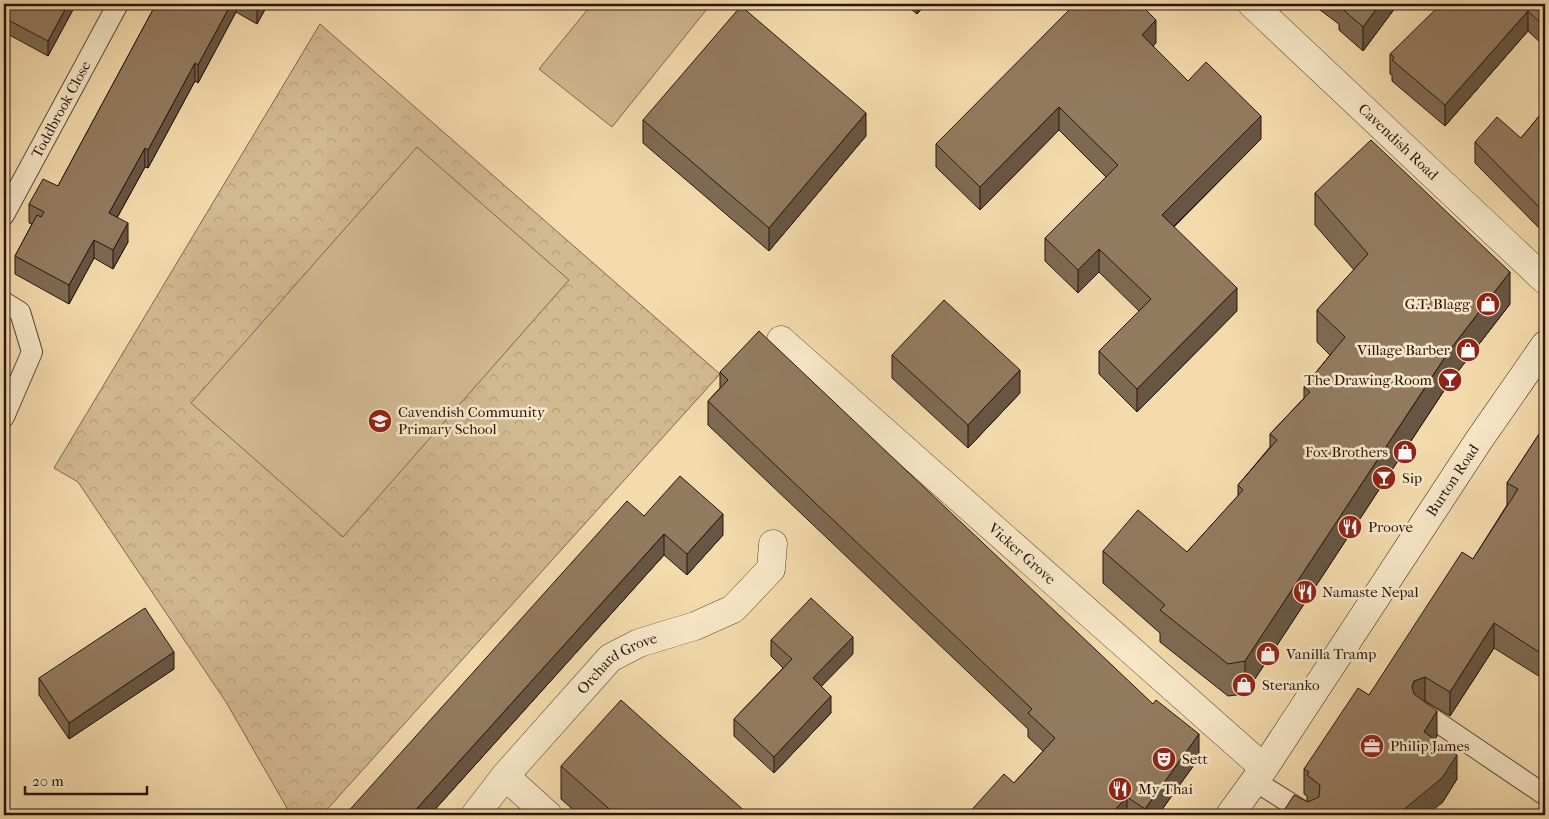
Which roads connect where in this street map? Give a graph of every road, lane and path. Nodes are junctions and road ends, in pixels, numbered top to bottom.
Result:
1 (118, 4) edge
2 (1252, 4) edge
3 (4, 215) edge
4 (1545, 280) edge
5 (4, 302) edge
6 (781, 340) dead end
7 (1545, 345) edge
8 (4, 416) edge
9 (773, 544) dead end
10 (1424, 713) edge
11 (1259, 775) junction
12 (505, 776) junction
13 (1545, 795) edge
14 (475, 815) edge
15 (548, 815) edge
16 (1230, 815) edge
17 (1309, 815) edge

1 - 3 lane, Toddbrook Close
2 - 4 street, Cavendish Road
5 - 8 lane
6 - 11 street, Vicker Grove
7 - 11 street, Burton Road
9 - 12 street, Orchard Grove
10 - 13 lane
11 - 16 street, Burton Road
11 - 17 lane
12 - 14 street, Orchard Grove
12 - 15 street

